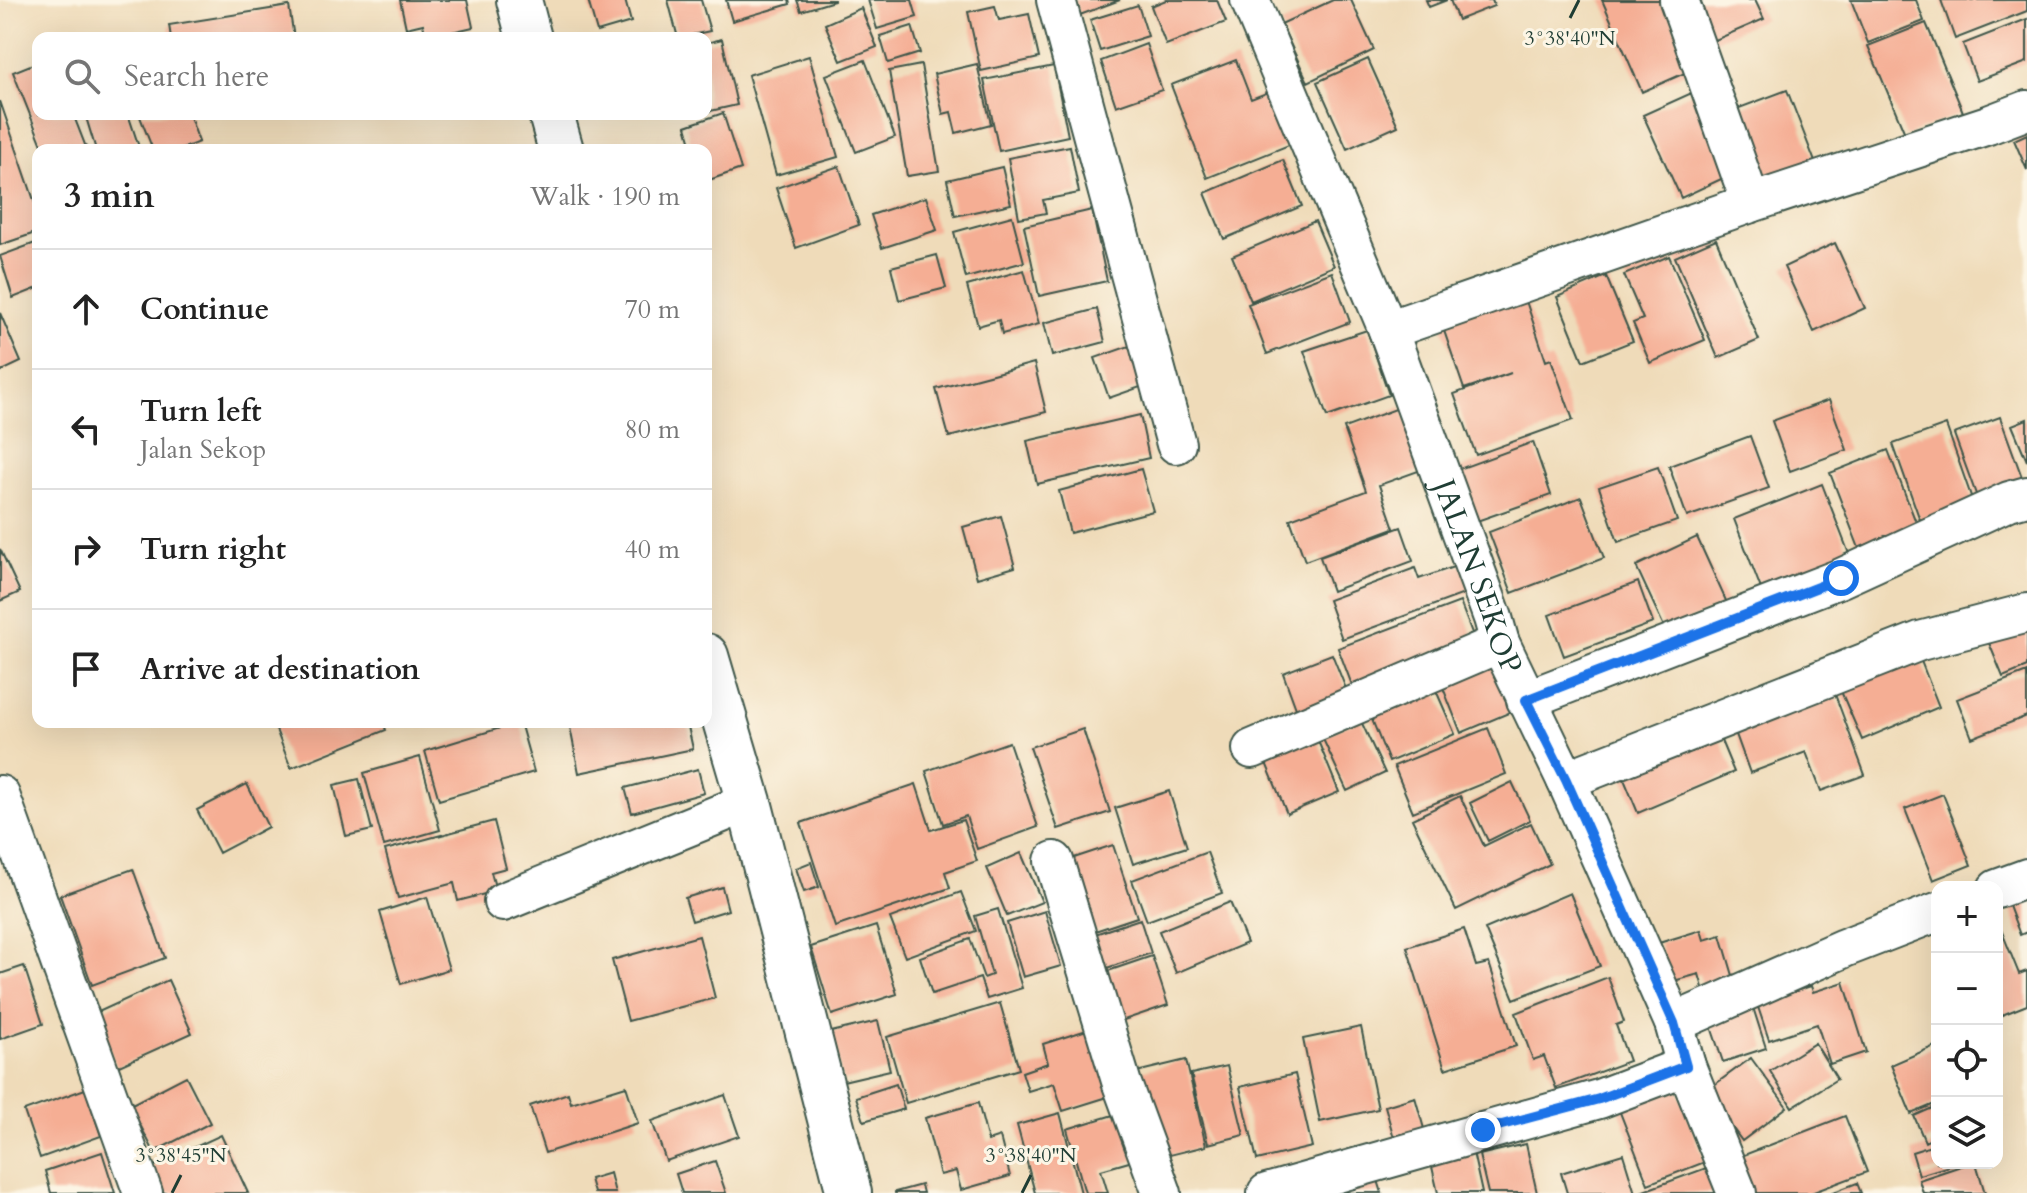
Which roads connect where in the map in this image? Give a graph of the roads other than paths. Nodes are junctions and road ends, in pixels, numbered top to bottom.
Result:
1 (519, 0) edge
2 (1056, 0) edge
3 (1250, 0) edge
4 (1679, 0) edge
5 (527, 32) edge
6 (2027, 110) edge
7 (553, 120) edge
8 (559, 144) edge
9 (1751, 203) junction
10 (1388, 330) junction
11 (1176, 444) dead end
12 (2027, 496) edge
13 (2027, 613) edge
14 (1500, 643) junction
15 (712, 676) edge
16 (1526, 700) junction
17 (1252, 749) dead end
18 (1566, 780) junction
19 (0, 795) edge
20 (749, 802) junction
21 (1054, 861) dead end
22 (2027, 878) edge
23 (2003, 887) edge
24 (503, 902) dead end
25 (1931, 914) edge
26 (1674, 1023) junction
27 (1686, 1066) junction
28 (143, 1193) edge
29 (849, 1193) edge
30 (1162, 1193) edge
31 (1267, 1193) edge
32 (1737, 1193) edge

1 - 5 street
2 - 11 street
3 - 10 street, JALAN SEKOP
4 - 9 street
6 - 9 street
7 - 8 street
9 - 10 street
10 - 14 street, JALAN SEKOP
12 - 16 street
13 - 18 street
14 - 16 street, JALAN SEKOP
14 - 17 street
15 - 20 street
16 - 18 street, JALAN SEKOP
18 - 26 street, JALAN SEKOP
19 - 28 street
20 - 24 street
20 - 29 street
21 - 30 street
22 - 23 street
25 - 26 street
26 - 27 street, JALAN SEKOP
27 - 31 street
27 - 32 street, JALAN SEKOP

